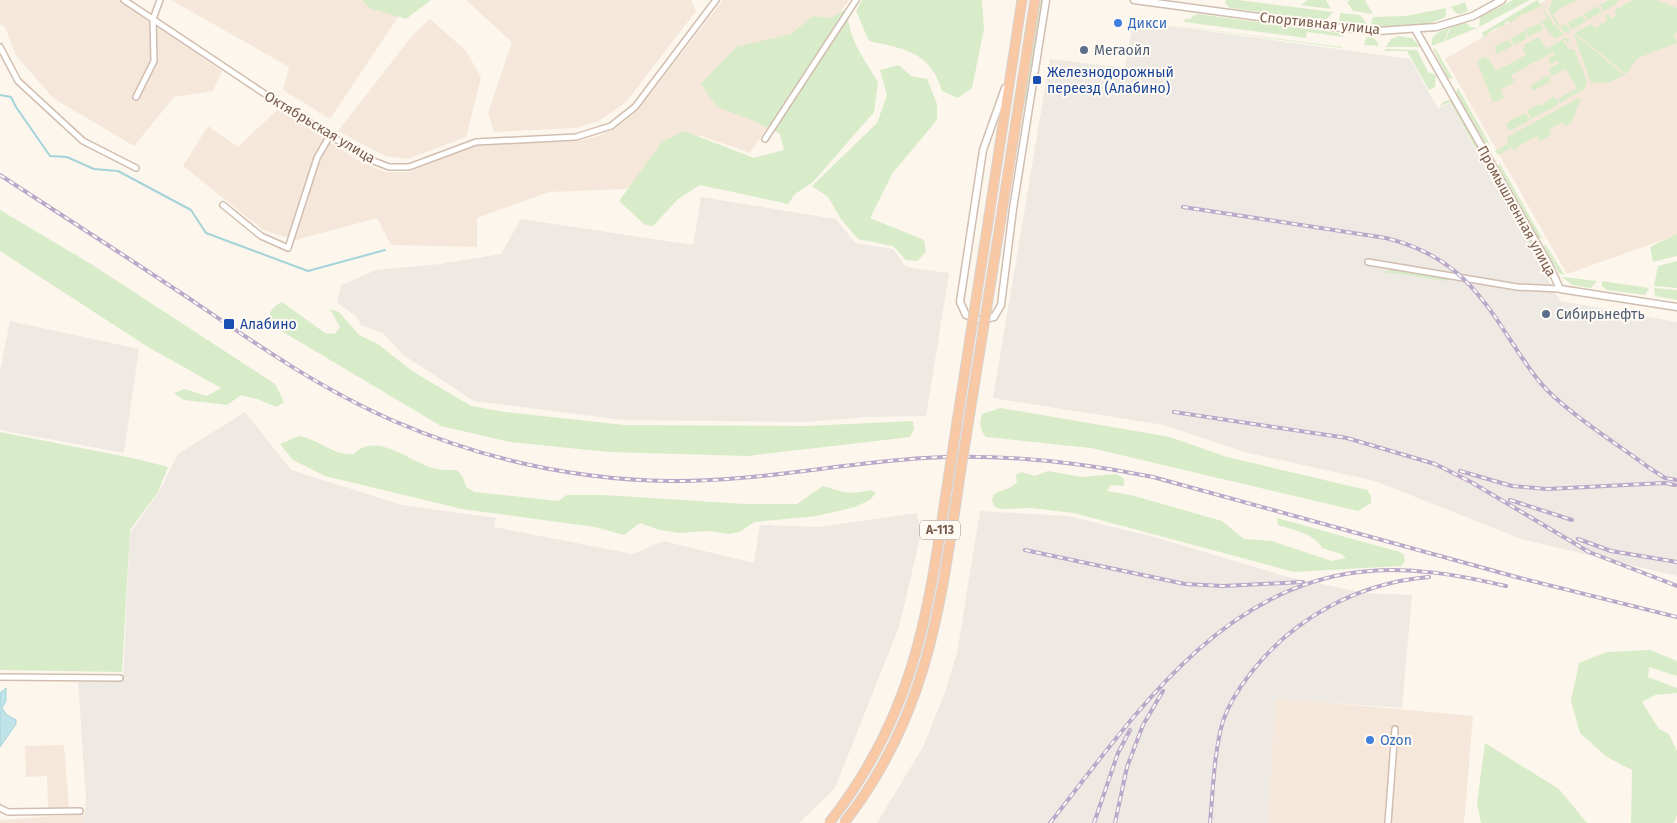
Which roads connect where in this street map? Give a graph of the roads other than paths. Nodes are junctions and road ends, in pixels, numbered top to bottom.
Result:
1 (124, 0) edge
2 (160, 0) edge
3 (716, 0) edge
4 (856, 0) edge
5 (1022, 0) edge
6 (1034, 0) edge
7 (1046, 0) edge
8 (1134, 0) edge
9 (1502, 0) edge
10 (153, 19) junction
11 (1416, 29) junction
12 (0, 47) edge
13 (1015, 50) junction
14 (136, 96) dead end
15 (1030, 99) junction
16 (330, 136) junction
17 (765, 139) dead end
18 (1012, 143) junction
19 (136, 168) dead end
20 (223, 205) dead end
21 (1368, 262) dead end
22 (1560, 289) junction
23 (1677, 307) edge
24 (0, 677) edge
25 (120, 678) dead end
26 (1395, 729) dead end
27 (0, 808) edge
28 (80, 811) dead end
29 (829, 823) edge
30 (844, 823) edge
31 (1388, 823) edge

1 - 10 street, Октябрьская улица
2 - 10 street
3 - 16 street, Октябрьская улица
4 - 17 street
5 - 13 highway, А-113
6 - 18 highway, А-113
7 - 15 street
8 - 11 street, Спортивная улица
9 - 11 street, Спортивная улица
10 - 14 street
10 - 16 street, Октябрьская улица
11 - 22 street, Промышленная улица
12 - 19 street
13 - 15 street
13 - 29 highway, А-113, bridge
15 - 18 street
16 - 20 street
18 - 30 highway, А-113, bridge
21 - 22 street
22 - 23 street, Промышленная улица
24 - 25 street
26 - 31 street
27 - 28 street

